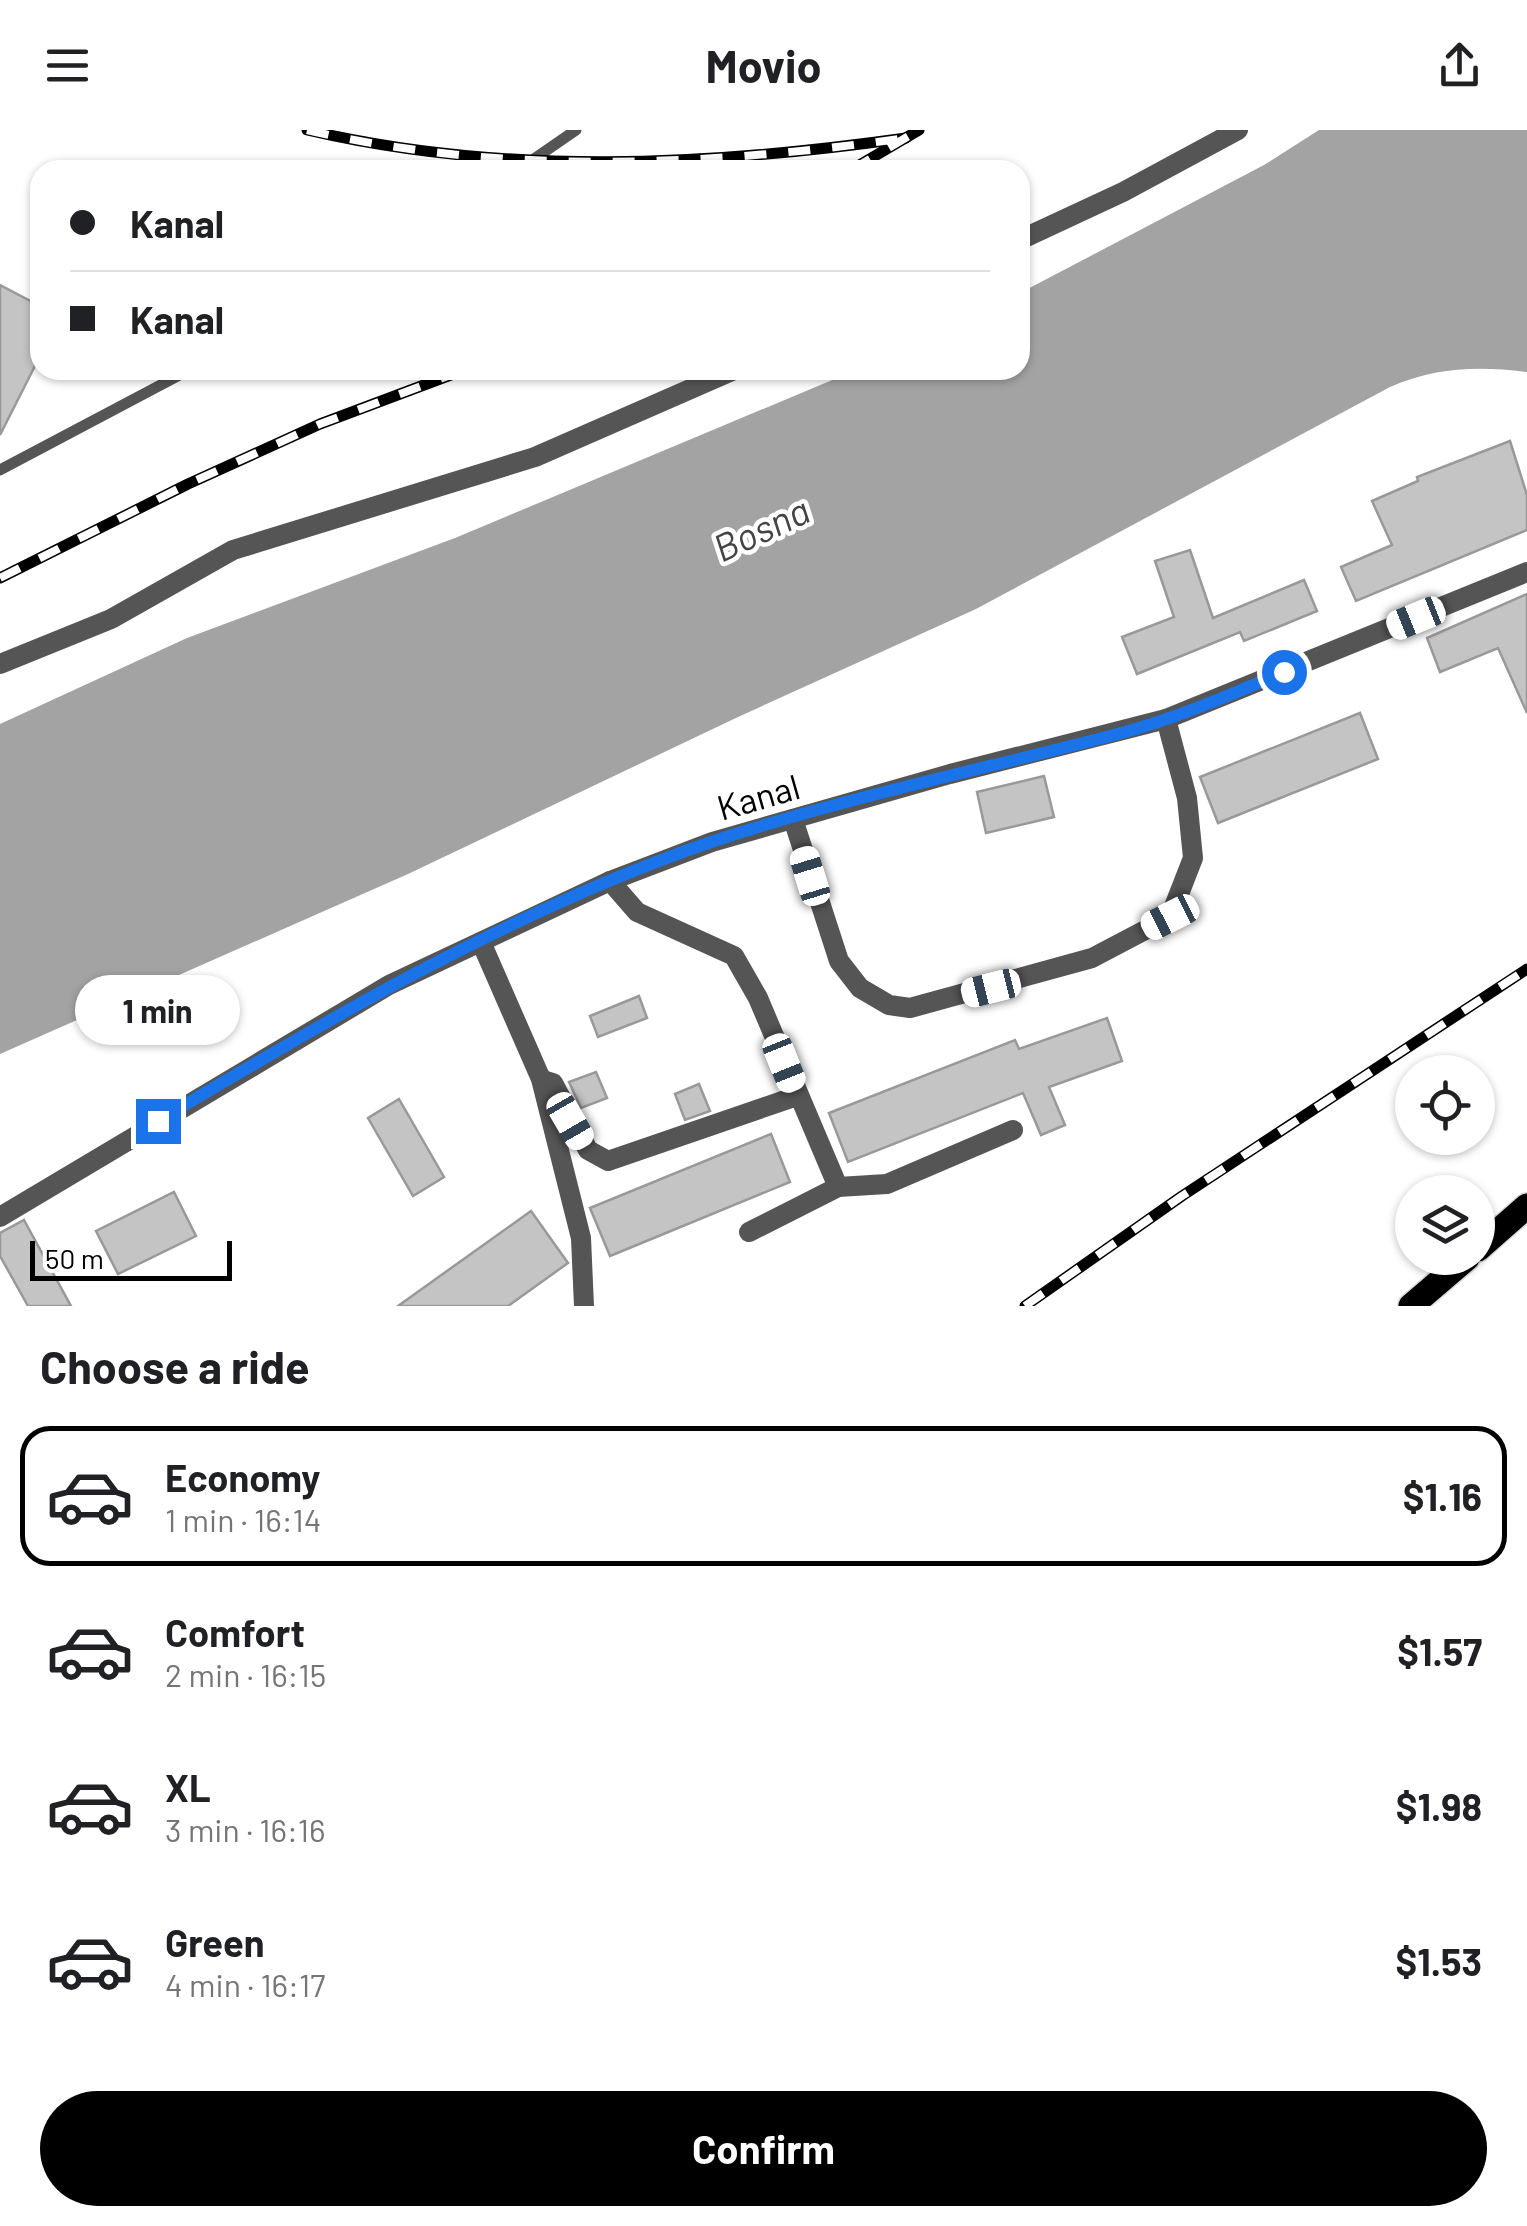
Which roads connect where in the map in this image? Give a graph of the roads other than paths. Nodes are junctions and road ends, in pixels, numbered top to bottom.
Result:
1 (576, 130) edge
2 (1238, 130) edge
3 (532, 160) edge
4 (1030, 235) edge
5 (170, 380) edge
6 (711, 380) edge
7 (0, 470) edge
8 (1527, 572) edge
9 (0, 664) edge
10 (1166, 718) junction
11 (794, 820) junction
12 (610, 882) junction
13 (481, 942) junction
14 (541, 1079) junction
15 (797, 1096) junction
16 (1013, 1130) dead end
17 (838, 1187) junction
18 (1527, 1206) edge
19 (0, 1217) edge
20 (749, 1232) dead end
21 (1495, 1233) edge
22 (1447, 1275) edge
23 (584, 1306) edge
24 (1411, 1306) edge

1 - 3 lane
2 - 4 street
5 - 7 lane
6 - 9 street
8 - 10 street, Kanal
10 - 11 street, Kanal
10 - 11 street
11 - 12 street, Kanal
12 - 13 street, Kanal
12 - 15 street
13 - 14 street
13 - 19 street, Kanal
14 - 15 street
14 - 23 street
15 - 17 street
16 - 17 street
17 - 20 street
18 - 21 main road
22 - 24 main road

